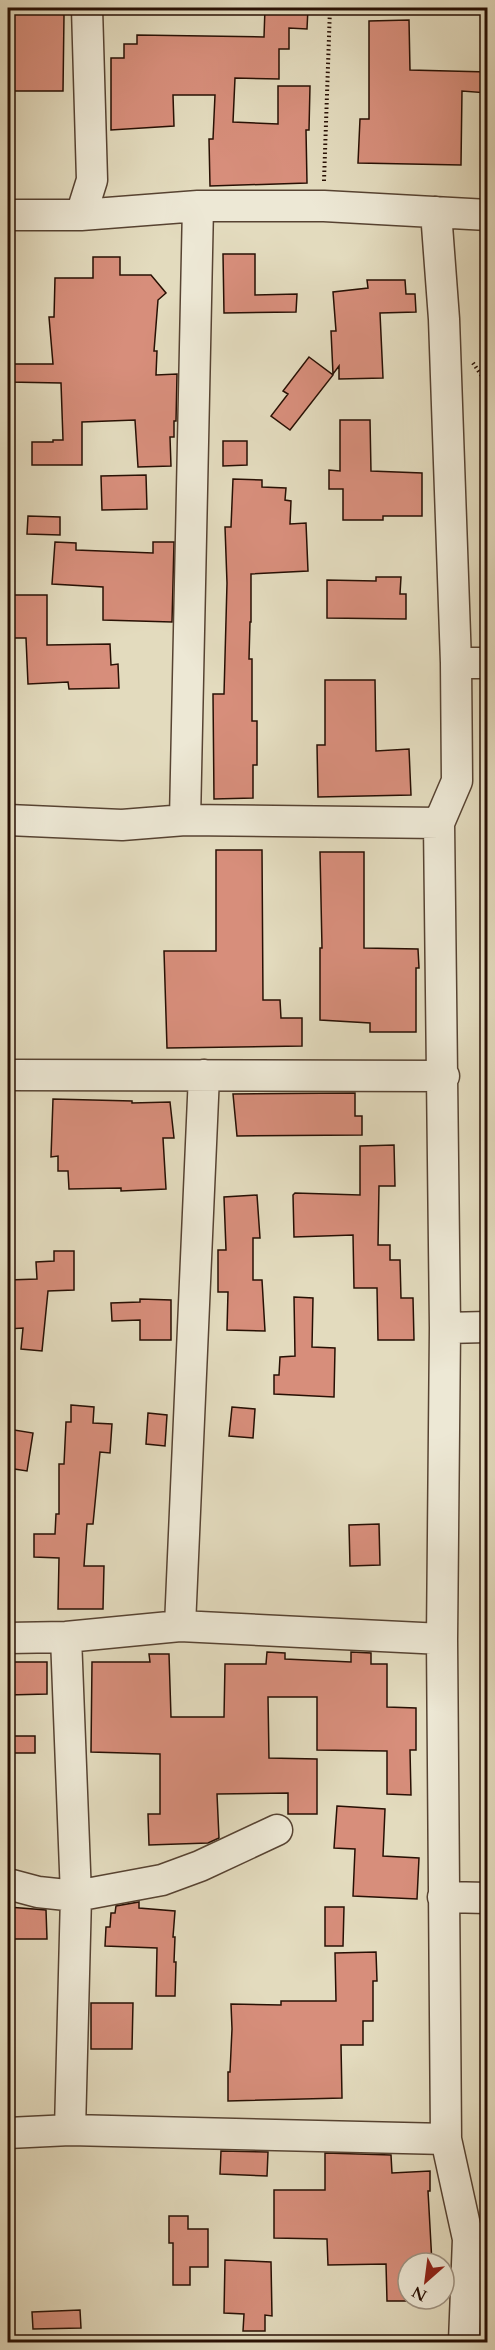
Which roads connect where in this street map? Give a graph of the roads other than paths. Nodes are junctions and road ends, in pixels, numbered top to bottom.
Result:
1 (87, 8) edge
2 (198, 206) junction
3 (436, 212) junction
4 (8, 215) edge
5 (81, 215) junction
6 (488, 215) edge
7 (456, 663) junction
8 (488, 663) edge
9 (8, 820) edge
10 (185, 820) junction
11 (439, 823) junction
12 (8, 1075) edge
13 (204, 1075) junction
14 (444, 1076) junction
15 (488, 1327) edge
16 (446, 1328) junction
17 (180, 1626) junction
18 (66, 1637) junction
19 (8, 1638) edge
20 (442, 1639) junction
21 (277, 1830) dead end
22 (8, 1884) edge
23 (76, 1896) junction
24 (443, 1897) junction
25 (488, 1898) edge
26 (70, 2130) junction
27 (8, 2133) edge
28 (446, 2139) junction
29 (478, 2239) edge
30 (464, 2343) edge

1 - 5 street
2 - 3 street
2 - 5 street
2 - 10 street
3 - 6 street
3 - 7 street
4 - 5 street
7 - 8 street
7 - 11 street
9 - 10 street
10 - 11 street
11 - 14 street
12 - 13 street
13 - 14 street
13 - 17 street
14 - 16 street
15 - 16 street
16 - 20 street
17 - 18 street
17 - 20 street
18 - 19 street
18 - 23 street
20 - 24 street
21 - 23 street
22 - 23 street
23 - 26 street
24 - 25 street
24 - 28 street
26 - 27 street
26 - 28 street
28 - 29 street
29 - 30 street

